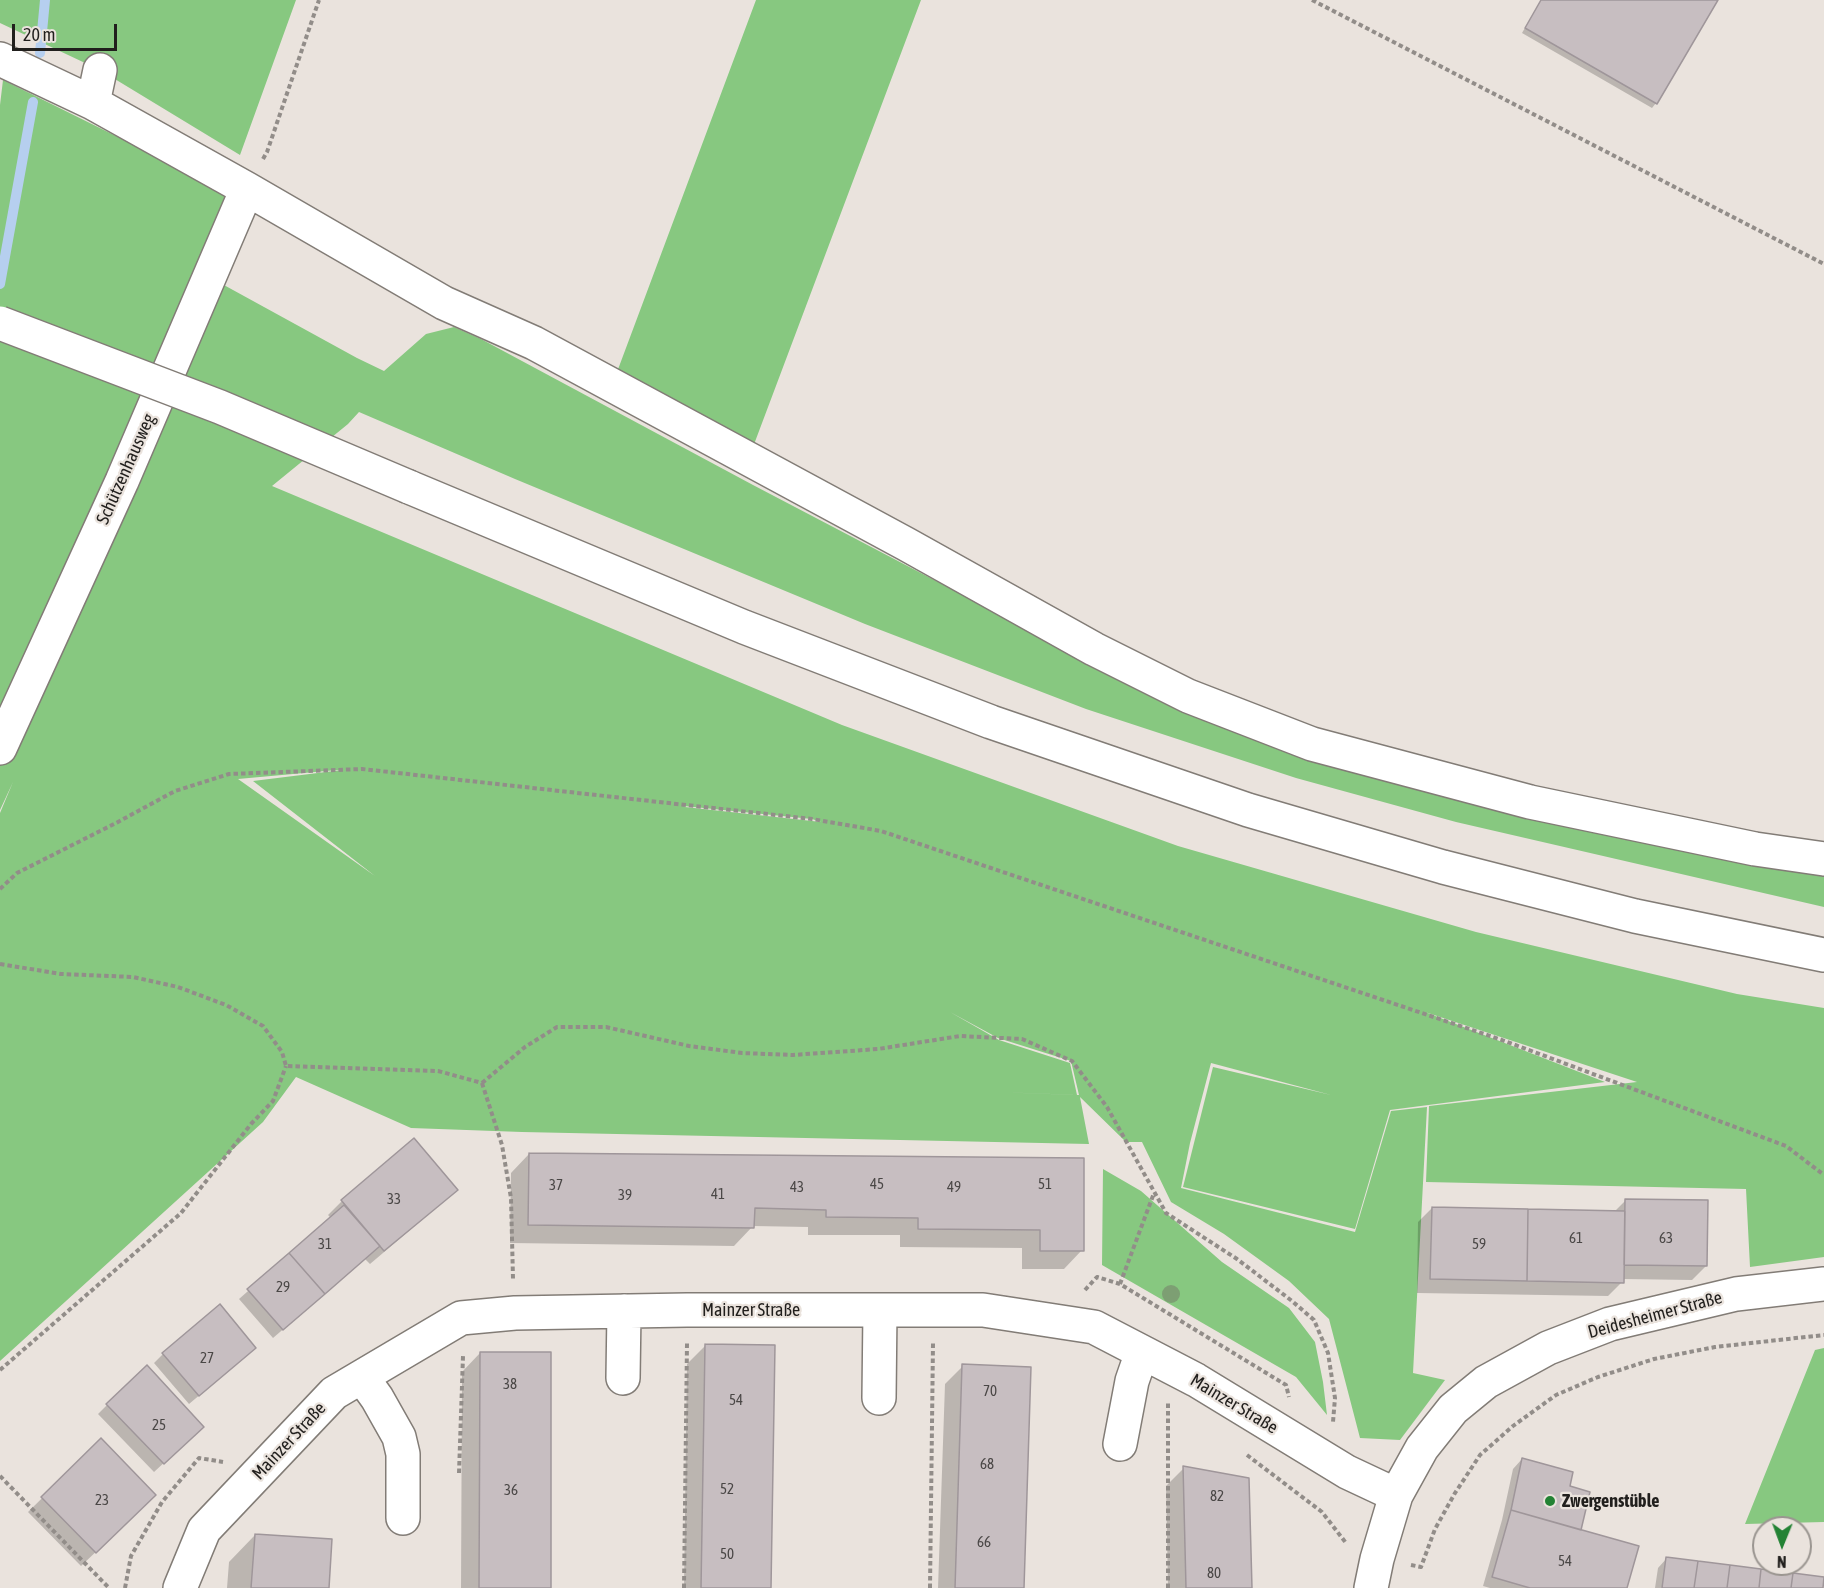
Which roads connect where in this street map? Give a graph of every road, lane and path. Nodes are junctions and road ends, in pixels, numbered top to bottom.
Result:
1 (319, 0) edge
2 (1312, 0) edge
3 (0, 59) edge
4 (99, 70) dead end
5 (93, 103) junction
6 (247, 189) junction
7 (1824, 264) edge
8 (0, 323) edge
9 (0, 748) edge
10 (1824, 859) edge
11 (0, 889) edge
12 (1824, 955) edge
13 (0, 964) edge
14 (286, 1066) junction
15 (482, 1083) junction
16 (1824, 1175) edge
17 (1154, 1192) junction
18 (1120, 1284) junction
19 (1824, 1284) edge
20 (1081, 1295) dead end
21 (687, 1310) junction
22 (880, 1310) junction
23 (934, 1310) junction
24 (624, 1311) junction
25 (515, 1313) junction
26 (1824, 1335) edge
27 (1155, 1359) junction
28 (0, 1370) edge
29 (362, 1377) junction
30 (623, 1378) dead end
31 (879, 1398) dead end
32 (1292, 1407) dead end
33 (1333, 1422) dead end
34 (1120, 1444) dead end
35 (234, 1463) dead end
36 (0, 1476) edge
37 (1396, 1495) junction
38 (403, 1518) dead end
39 (1421, 1567) dead end
40 (109, 1588) edge
41 (125, 1588) edge
42 (180, 1588) edge
43 (684, 1588) edge
44 (930, 1588) edge
45 (1168, 1588) edge
46 (1371, 1588) edge

1 - 6 path
2 - 7 path
3 - 5 street
4 - 5 street
5 - 6 street
6 - 9 street, Schützenhausweg
6 - 10 street
8 - 12 street, bridge
11 - 16 path
13 - 14 path
14 - 15 path
14 - 28 path
15 - 17 path
15 - 25 path
17 - 18 path
17 - 33 path
18 - 20 path
18 - 32 path
19 - 37 street, Deidesheimer Straße
21 - 22 street, Mainzer Straße
21 - 24 street, Mainzer Straße
21 - 43 path
22 - 23 street, Mainzer Straße
22 - 31 street
23 - 27 street, Mainzer Straße
23 - 44 path
24 - 25 street, Mainzer Straße
24 - 30 street
25 - 29 street, Mainzer Straße
26 - 39 path
27 - 34 street
27 - 37 street, Mainzer Straße
27 - 45 path
29 - 38 street
29 - 42 street, Mainzer Straße
35 - 41 path
36 - 40 path
37 - 46 street, Deidesheimer Straße

